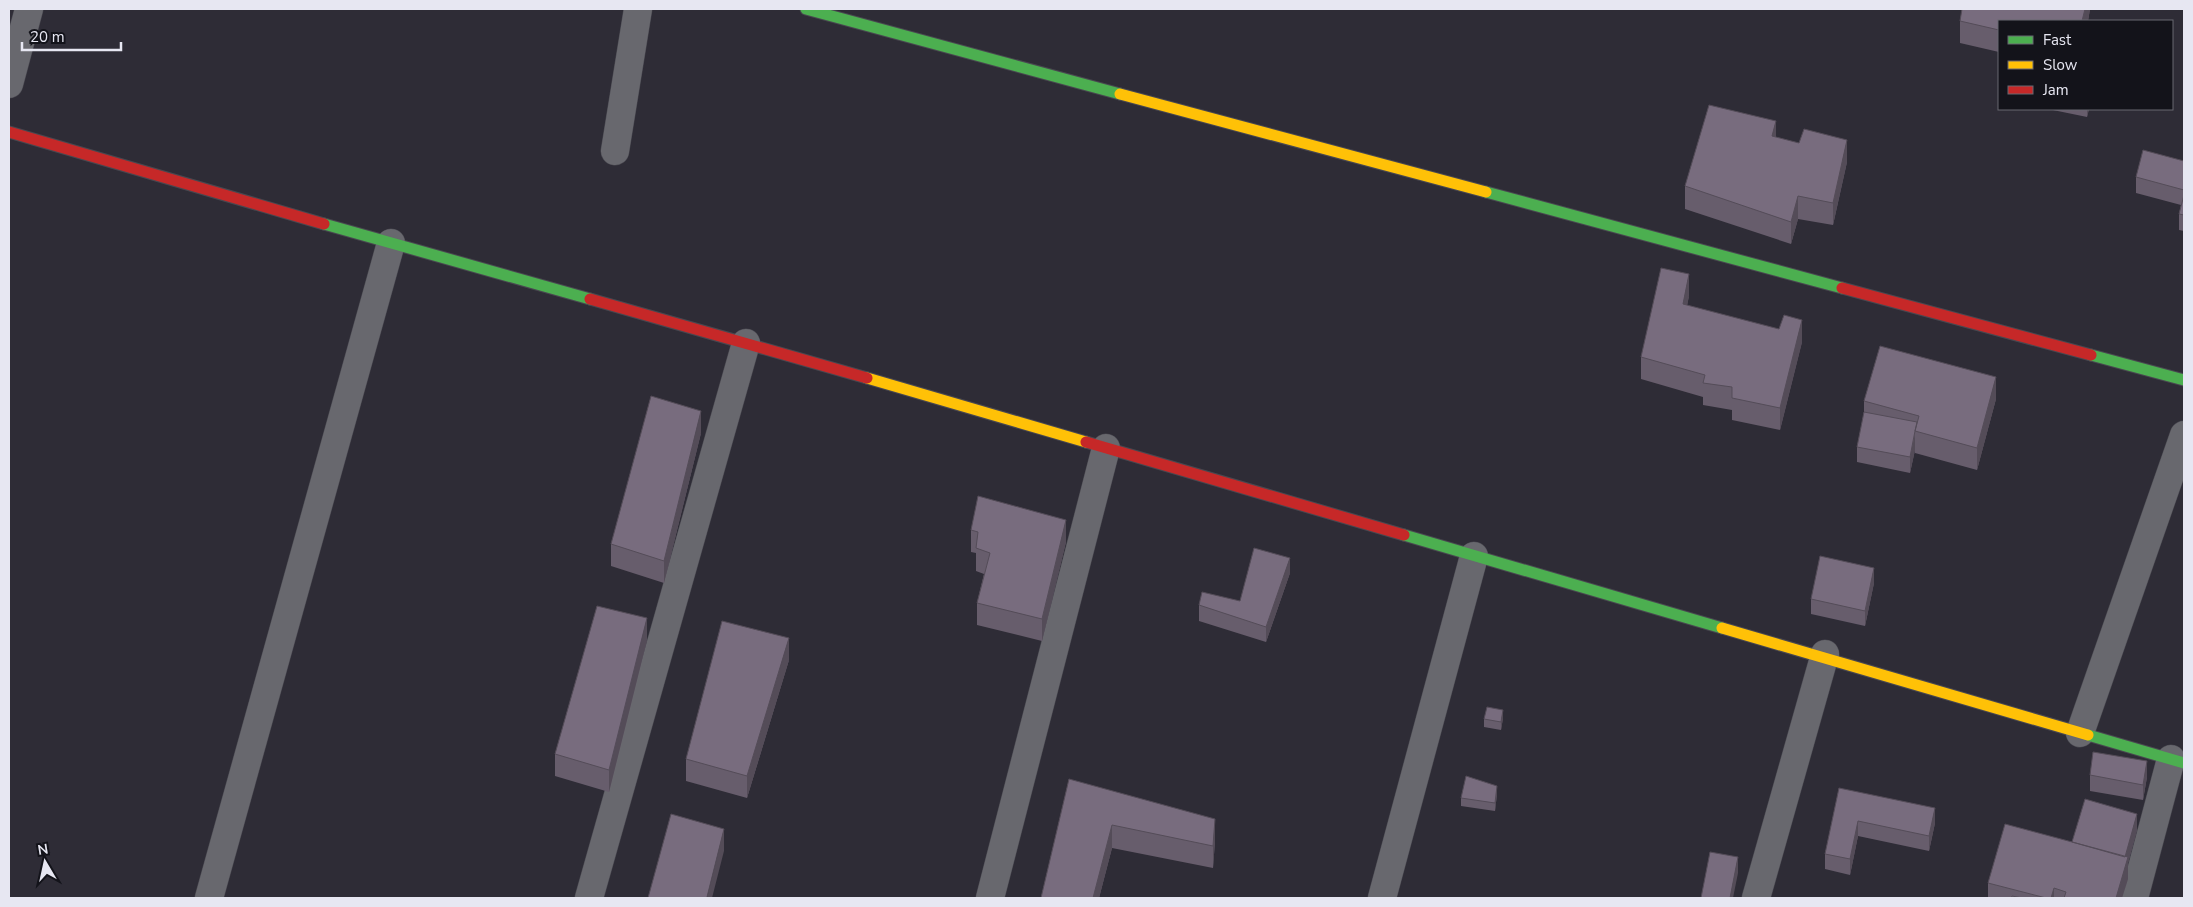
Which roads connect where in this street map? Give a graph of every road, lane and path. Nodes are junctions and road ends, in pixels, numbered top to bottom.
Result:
1 (28, 9) edge
2 (638, 9) edge
3 (806, 9) edge
4 (9, 84) edge
5 (9, 132) edge
6 (615, 151) dead end
7 (390, 243) junction
8 (746, 343) junction
9 (2184, 380) edge
10 (2184, 435) edge
11 (1106, 448) junction
12 (1474, 556) junction
13 (1824, 656) junction
14 (2080, 733) junction
15 (2178, 761) edge
16 (209, 898) edge
17 (589, 898) edge
18 (990, 898) edge
19 (1382, 898) edge
20 (1756, 898) edge
21 (2134, 898) edge

1 - 4 street
2 - 6 street
3 - 9 street
5 - 7 street
7 - 8 street
7 - 16 street
8 - 11 street
8 - 17 street
10 - 14 street
11 - 12 street
11 - 18 street
12 - 13 street
12 - 19 street
13 - 14 street
13 - 20 street
14 - 15 street
15 - 21 street

